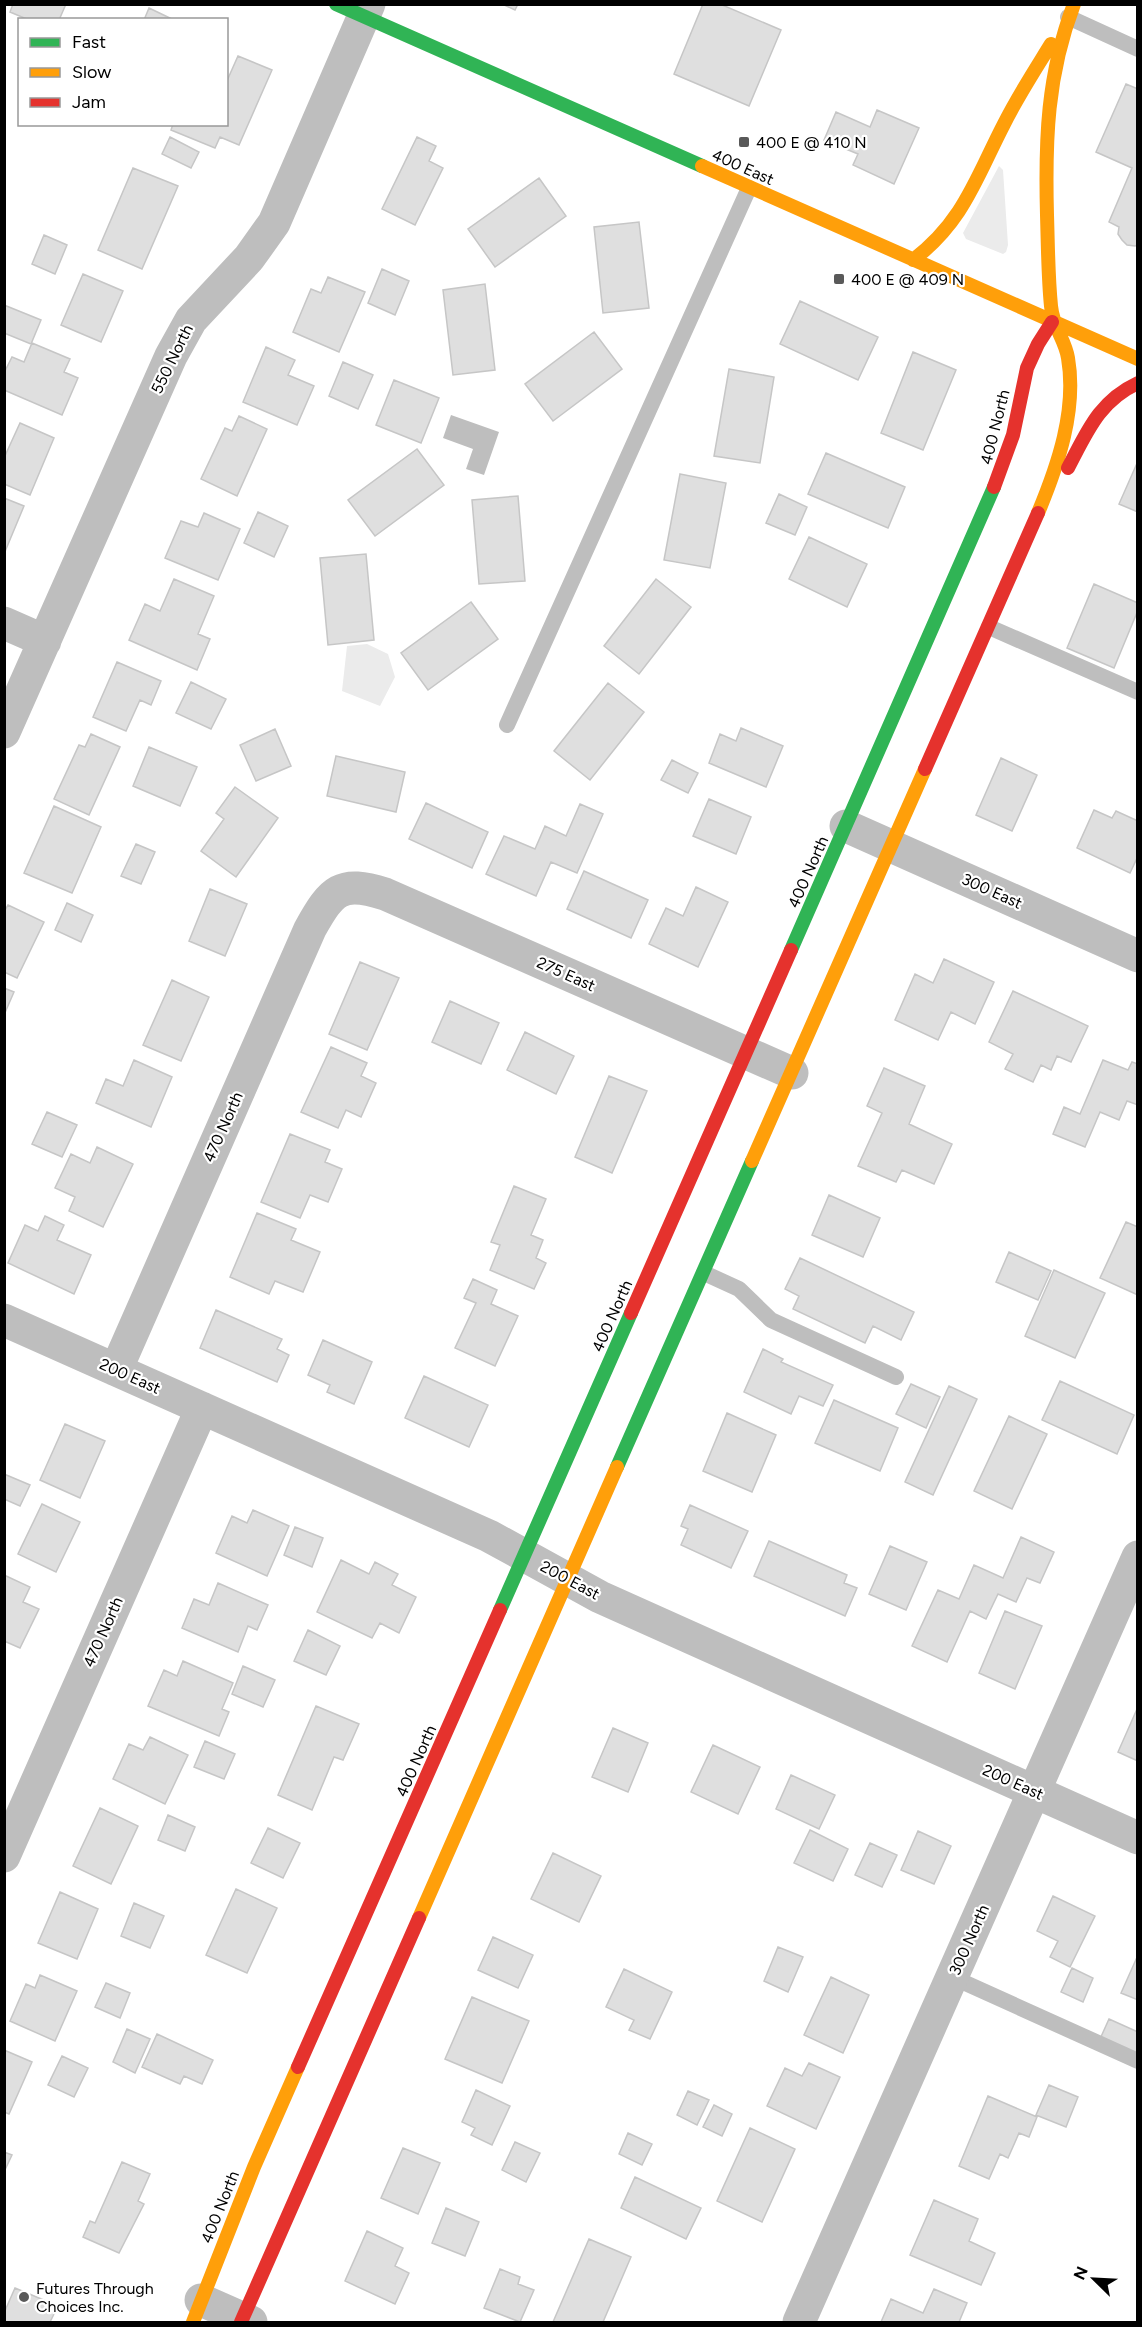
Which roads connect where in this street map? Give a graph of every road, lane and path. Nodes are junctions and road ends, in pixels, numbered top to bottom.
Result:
1 (356, 9) edge
2 (1071, 11) edge
3 (1137, 49) edge
4 (749, 188) junction
5 (913, 260) junction
6 (1052, 322) junction
7 (1137, 359) edge
8 (1137, 384) edge
9 (1037, 518) junction
10 (4, 623) edge
11 (988, 627) junction
12 (45, 641) junction
13 (1137, 692) edge
14 (507, 725) dead end
15 (4, 732) edge
16 (846, 826) junction
17 (892, 846) junction
18 (338, 890) joint
19 (1137, 956) edge
20 (746, 1053) junction
21 (792, 1074) junction
22 (704, 1273) junction
23 (4, 1320) edge
24 (116, 1370) junction
25 (896, 1377) dead end
26 (202, 1408) junction
27 (524, 1555) junction
28 (1137, 1557) edge
29 (568, 1580) junction
30 (1034, 1791) junction
31 (1137, 1838) edge
32 (4, 1856) edge
33 (952, 1977) junction
34 (1137, 2061) edge
35 (197, 2311) edge
36 (245, 2321) edge
37 (799, 2322) edge

1 - 4 main road, 400 East
1 - 12 street, 550 North
2 - 3 lane
2 - 5 main road
2 - 6 main road
4 - 5 main road, 400 East
4 - 14 lane
5 - 6 main road, 400 East
6 - 7 main road, 400 East
6 - 9 main road
6 - 16 main road, 400 North
8 - 9 main road
9 - 11 main road
10 - 12 street
11 - 13 lane
11 - 17 main road
12 - 15 street, 550 North
16 - 17 street, 300 East
16 - 20 main road, 400 North
17 - 19 street, 300 East
17 - 21 main road
18 - 20 street, 275 East
18 - 24 street, 470 North
20 - 21 street, 275 East
20 - 27 main road, 400 North
21 - 22 main road
22 - 25 lane
22 - 29 main road
23 - 24 street, 200 East
24 - 26 street, 200 East
26 - 27 street, 200 East
26 - 32 street, 470 North
27 - 29 street, 200 East
27 - 35 main road, 400 North
28 - 30 street, 300 North
29 - 30 street, 200 East
29 - 36 main road
30 - 31 street, 200 East
30 - 33 street, 300 North
33 - 34 lane
33 - 37 street, 300 North
35 - 36 street

